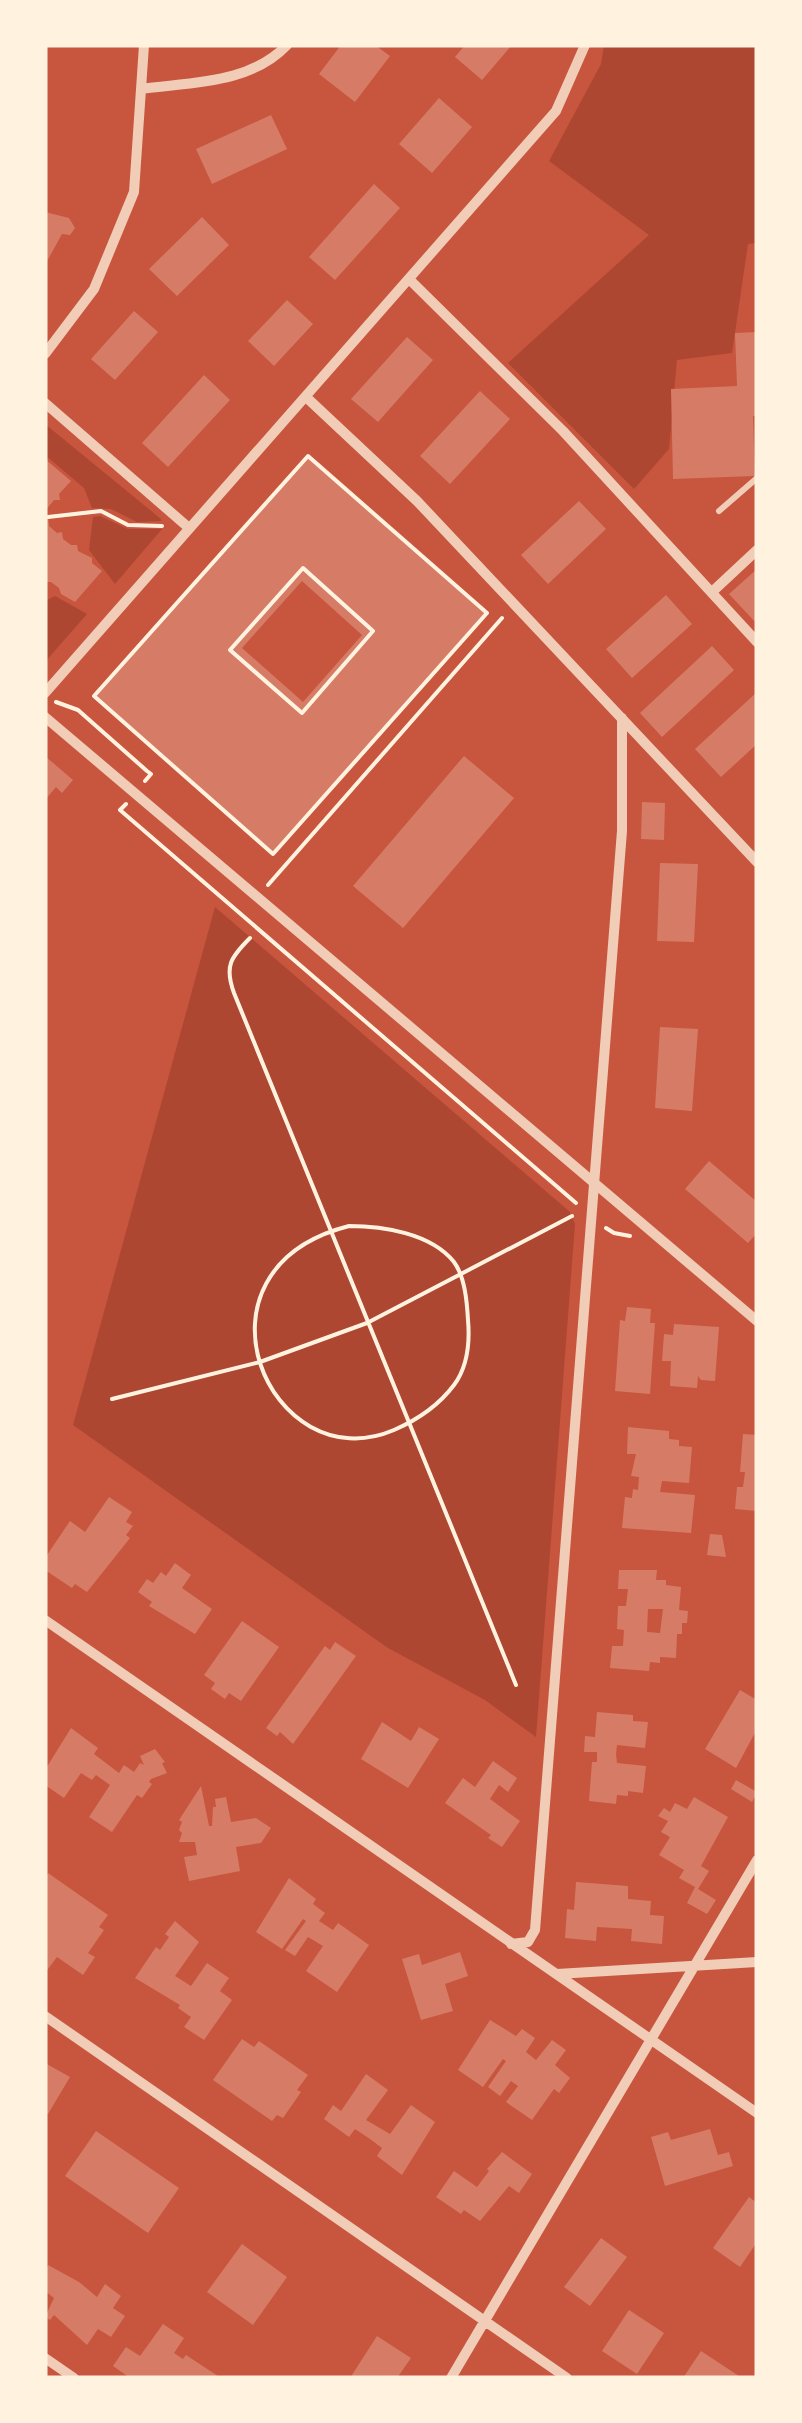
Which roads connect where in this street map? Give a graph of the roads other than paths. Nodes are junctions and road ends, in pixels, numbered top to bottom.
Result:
1 (144, 45) edge
2 (287, 45) edge
3 (585, 45) edge
4 (141, 89) junction
5 (410, 280) junction
6 (45, 354) edge
7 (306, 397) junction
8 (45, 403) edge
9 (756, 481) edge
10 (719, 512) dead end
11 (190, 528) junction
12 (757, 550) edge
13 (712, 592) junction
14 (757, 642) edge
15 (50, 697) edge
16 (45, 716) edge
17 (622, 718) junction
18 (757, 862) edge
19 (594, 1182) junction
20 (757, 1321) edge
21 (45, 1620) edge
22 (757, 1860) edge
23 (511, 1944) junction
24 (757, 1962) edge
25 (695, 1965) junction
26 (556, 1974) junction
27 (45, 2016) edge
28 (651, 2039) junction
29 (757, 2113) edge
30 (484, 2320) junction
31 (45, 2358) edge
32 (74, 2378) edge
33 (451, 2378) edge
34 (567, 2378) edge

1 - 4 street
2 - 4 street
3 - 5 street
4 - 6 street
5 - 7 street
5 - 13 street
7 - 11 street
7 - 17 street
8 - 11 street
9 - 10 lane
11 - 15 street
12 - 13 street
13 - 14 street
16 - 19 street
17 - 18 street
17 - 19 street
19 - 20 street
19 - 23 street
21 - 23 street
22 - 25 street
23 - 26 street
24 - 25 street
25 - 26 street
25 - 28 street
26 - 28 street
27 - 30 street
28 - 29 street
28 - 30 street
30 - 33 street
30 - 34 street
31 - 32 street

